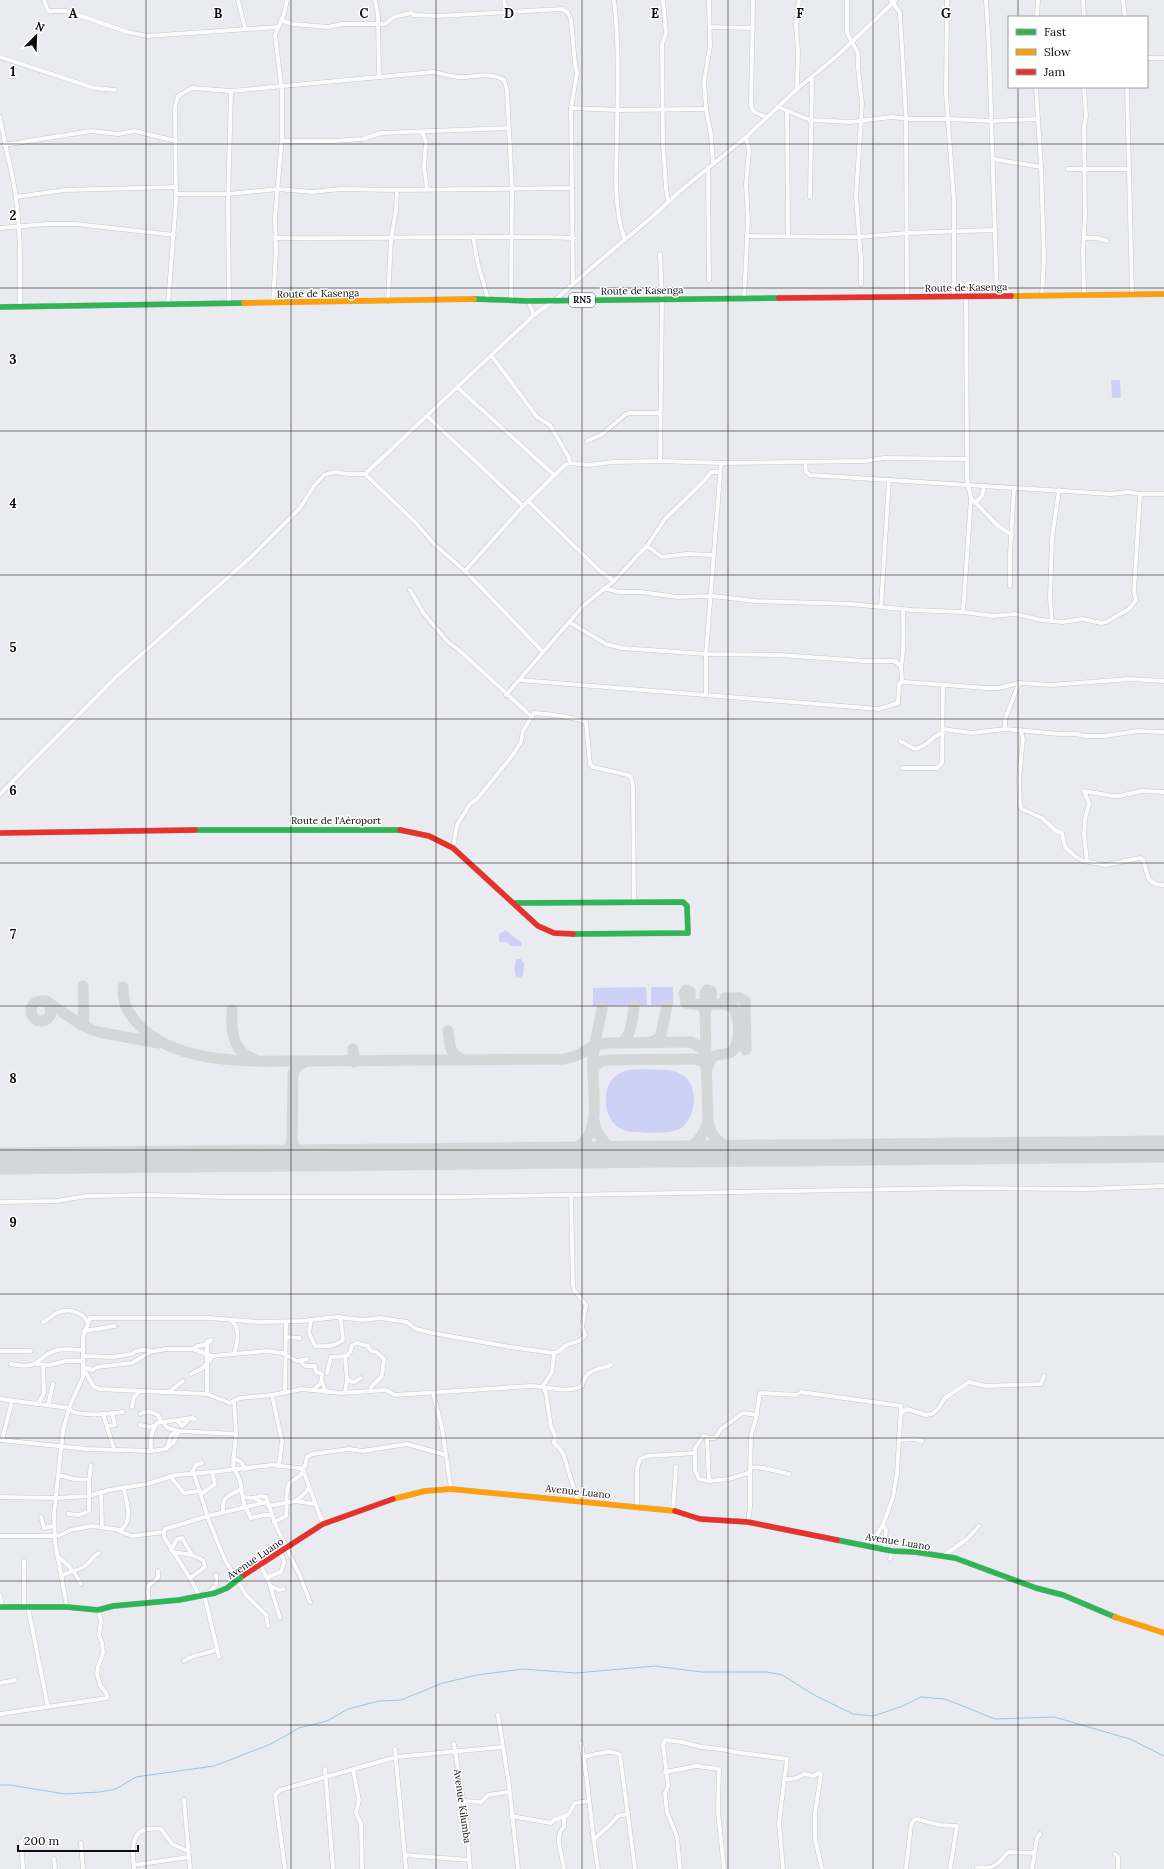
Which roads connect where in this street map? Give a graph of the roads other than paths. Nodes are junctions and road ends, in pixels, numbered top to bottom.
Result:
1 (44, 0) edge
2 (238, 0) edge
3 (287, 0) edge
4 (375, 0) edge
5 (504, 0) edge
6 (614, 0) edge
7 (663, 0) edge
8 (709, 0) edge
9 (753, 0) edge
10 (799, 0) edge
11 (847, 0) edge
12 (947, 0) edge
13 (986, 0) edge
14 (1038, 0) edge
15 (1083, 0) edge
16 (1123, 0) edge
17 (894, 1) edge
18 (506, 13) junction
19 (1037, 16) edge
20 (1084, 16) edge
21 (1125, 16) edge
22 (282, 20) junction
23 (378, 25) junction
24 (278, 27) junction
25 (710, 27) junction
26 (245, 28) junction
27 (753, 28) junction
28 (852, 41) junction
29 (0, 57) edge
30 (1148, 58) edge
31 (1164, 58) edge
32 (379, 77) junction
33 (812, 77) junction
34 (280, 86) junction
35 (1036, 88) edge
36 (1084, 88) edge
37 (1127, 88) edge
38 (797, 89) junction
39 (115, 90) dead end
40 (231, 91) junction
41 (778, 107) junction
42 (571, 108) junction
43 (664, 108) junction
44 (706, 109) junction
45 (618, 110) junction
46 (787, 111) junction
47 (0, 117) edge
48 (766, 118) junction
49 (906, 118) junction
50 (948, 119) junction
51 (1038, 119) junction
52 (810, 120) junction
53 (862, 120) junction
54 (991, 121) junction
55 (509, 128) junction
56 (422, 132) junction
57 (746, 137) junction
58 (176, 141) junction
59 (282, 141) junction
60 (4, 145) junction
61 (5, 151) junction
62 (0, 152) edge
63 (993, 159) junction
64 (713, 164) junction
65 (1042, 167) junction
66 (708, 168) junction
67 (1085, 168) junction
68 (1068, 169) dead end
69 (1128, 169) junction
70 (177, 187) junction
71 (572, 188) junction
72 (278, 189) junction
73 (427, 189) junction
74 (512, 189) junction
75 (397, 190) junction
76 (176, 194) junction
77 (228, 194) junction
78 (16, 197) junction
79 (810, 197) dead end
80 (668, 201) junction
81 (19, 227) junction
82 (0, 228) edge
83 (954, 230) junction
84 (995, 230) junction
85 (907, 233) junction
86 (174, 235) junction
87 (473, 236) junction
88 (513, 236) junction
89 (747, 236) junction
90 (788, 236) junction
91 (859, 237) junction
92 (275, 238) junction
93 (574, 238) junction
94 (1084, 238) junction
95 (391, 239) junction
96 (625, 240) junction
97 (1107, 241) dead end
98 (660, 254) dead end
99 (709, 280) dead end
100 (573, 284) junction
101 (861, 284) dead end
102 (1132, 294) junction
103 (1164, 294) edge
104 (1042, 295) junction
105 (1084, 295) junction
106 (954, 296) junction
107 (966, 296) junction
108 (997, 296) junction
109 (906, 297) junction
110 (488, 298) junction
111 (744, 298) junction
112 (662, 299) junction
113 (511, 300) junction
114 (555, 300) junction
115 (388, 301) junction
116 (528, 301) junction
117 (274, 302) junction
118 (229, 303) junction
119 (168, 304) junction
120 (0, 307) edge
121 (20, 307) junction
122 (534, 315) junction
123 (491, 355) junction
124 (458, 388) junction
125 (660, 413) junction
126 (427, 416) junction
127 (588, 441) dead end
128 (967, 459) junction
129 (660, 461) junction
130 (805, 462) junction
131 (570, 463) junction
132 (721, 463) junction
133 (720, 472) junction
134 (365, 474) junction
135 (554, 475) junction
136 (889, 480) junction
137 (970, 484) junction
138 (984, 486) junction
139 (1014, 488) junction
140 (1058, 490) junction
141 (1140, 494) junction
142 (1164, 494) edge
143 (971, 498) junction
144 (528, 501) junction
145 (975, 503) junction
146 (523, 506) junction
147 (1012, 535) junction
148 (647, 546) junction
149 (714, 554) junction
150 (465, 570) junction
151 (614, 581) junction
152 (1010, 586) dead end
153 (604, 588) junction
154 (410, 590) dead end
155 (712, 596) junction
156 (881, 606) junction
157 (903, 609) junction
158 (963, 612) junction
159 (1052, 621) junction
160 (569, 622) junction
161 (543, 652) junction
162 (706, 654) junction
163 (901, 667) junction
164 (519, 680) junction
165 (1164, 681) edge
166 (902, 682) junction
167 (1019, 683) junction
168 (944, 685) junction
169 (506, 695) junction
170 (706, 695) junction
171 (532, 717) junction
172 (1005, 729) junction
173 (1021, 730) junction
174 (943, 731) junction
175 (1164, 732) edge
176 (900, 741) dead end
177 (902, 768) dead end
178 (1164, 792) edge
179 (0, 794) edge
180 (0, 833) edge
181 (453, 848) junction
182 (1087, 861) junction
183 (1164, 885) edge
184 (634, 902) junction
185 (515, 903) junction
186 (1164, 1186) edge
187 (571, 1195) junction
188 (0, 1202) edge
189 (340, 1317) junction
190 (311, 1320) junction
191 (232, 1321) junction
192 (43, 1322) dead end
193 (286, 1322) junction
194 (88, 1323) junction
195 (115, 1326) dead end
196 (84, 1331) junction
197 (286, 1337) junction
198 (300, 1338) dead end
199 (192, 1349) junction
200 (84, 1350) junction
201 (0, 1351) edge
202 (31, 1351) dead end
203 (152, 1351) junction
204 (554, 1353) junction
205 (207, 1354) junction
206 (234, 1354) junction
207 (84, 1356) junction
208 (213, 1356) junction
209 (286, 1356) junction
210 (345, 1356) junction
211 (307, 1359) dead end
212 (84, 1361) junction
213 (301, 1361) junction
214 (11, 1364) dead end
215 (35, 1364) junction
216 (44, 1365) junction
217 (207, 1365) junction
218 (611, 1365) dead end
219 (84, 1368) junction
220 (327, 1373) dead end
221 (191, 1374) dead end
222 (1044, 1376) dead end
223 (361, 1378) dead end
224 (347, 1380) junction
225 (81, 1381) junction
226 (183, 1381) dead end
227 (91, 1382) junction
228 (322, 1382) junction
229 (53, 1384) dead end
230 (543, 1386) junction
231 (314, 1390) junction
232 (140, 1391) junction
233 (370, 1391) junction
234 (169, 1392) junction
235 (328, 1392) junction
236 (345, 1392) junction
237 (285, 1393) junction
238 (433, 1393) junction
239 (206, 1394) junction
240 (272, 1395) junction
241 (0, 1399) edge
242 (12, 1401) junction
243 (234, 1401) junction
244 (38, 1404) junction
245 (48, 1406) junction
246 (132, 1407) dead end
247 (69, 1408) junction
248 (123, 1412) dead end
249 (103, 1414) junction
250 (112, 1414) junction
251 (140, 1414) dead end
252 (901, 1414) junction
253 (757, 1415) junction
254 (195, 1419) dead end
255 (162, 1422) junction
256 (140, 1425) dead end
257 (155, 1425) junction
258 (108, 1426) junction
259 (178, 1432) junction
260 (236, 1434) junction
261 (707, 1437) junction
262 (1, 1440) edge
263 (898, 1440) junction
264 (922, 1441) dead end
265 (62, 1446) junction
266 (114, 1450) junction
267 (151, 1451) junction
268 (695, 1454) junction
269 (446, 1455) junction
270 (233, 1458) junction
271 (202, 1463) dead end
272 (91, 1465) dead end
273 (279, 1465) junction
274 (676, 1467) dead end
275 (750, 1467) junction
276 (246, 1469) junction
277 (235, 1470) junction
278 (303, 1471) junction
279 (212, 1472) junction
280 (192, 1474) junction
281 (750, 1474) junction
282 (789, 1474) dead end
283 (59, 1475) junction
284 (170, 1476) junction
285 (89, 1480) junction
286 (709, 1481) junction
287 (309, 1487) junction
288 (124, 1488) junction
289 (242, 1489) junction
290 (451, 1489) junction
291 (101, 1492) junction
292 (201, 1493) junction
293 (0, 1496) edge
294 (82, 1496) junction
295 (89, 1496) junction
296 (56, 1498) junction
297 (243, 1498) junction
298 (253, 1498) junction
299 (577, 1499) junction
300 (296, 1501) junction
301 (88, 1502) junction
302 (286, 1503) junction
303 (314, 1504) junction
304 (267, 1505) junction
305 (637, 1506) junction
306 (246, 1508) junction
307 (673, 1510) junction
308 (223, 1512) junction
309 (68, 1514) dead end
310 (266, 1515) junction
311 (272, 1515) junction
312 (208, 1516) junction
313 (41, 1517) dead end
314 (274, 1522) junction
315 (748, 1522) junction
316 (323, 1524) junction
317 (883, 1525) junction
318 (54, 1526) junction
319 (102, 1526) junction
320 (979, 1526) dead end
321 (119, 1531) junction
322 (164, 1532) junction
323 (0, 1536) edge
324 (54, 1536) junction
325 (872, 1547) junction
326 (285, 1548) junction
327 (884, 1549) junction
328 (172, 1551) junction
329 (280, 1551) junction
330 (892, 1551) junction
331 (99, 1553) dead end
332 (192, 1555) junction
333 (57, 1556) junction
334 (943, 1556) junction
335 (890, 1559) dead end
336 (24, 1561) dead end
337 (260, 1564) junction
338 (74, 1570) junction
339 (158, 1571) dead end
340 (216, 1575) dead end
341 (61, 1577) junction
342 (267, 1577) junction
343 (190, 1578) junction
344 (237, 1581) junction
345 (81, 1584) dead end
346 (270, 1586) junction
347 (284, 1589) dead end
348 (0, 1595) edge
349 (202, 1595) junction
350 (310, 1602) dead end
351 (143, 1604) junction
352 (1, 1607) edge
353 (26, 1607) junction
354 (67, 1607) junction
355 (98, 1610) junction
356 (280, 1618) dead end
357 (268, 1626) dead end
358 (1164, 1633) edge
359 (217, 1649) junction
360 (219, 1657) dead end
361 (184, 1661) dead end
362 (15, 1680) dead end
363 (0, 1683) edge
364 (48, 1707) junction
365 (0, 1714) edge
366 (498, 1715) dead end
367 (581, 1743) dead end
368 (454, 1744) dead end
369 (502, 1747) junction
370 (395, 1749) dead end
371 (456, 1752) junction
372 (396, 1757) junction
373 (584, 1757) junction
374 (325, 1769) dead end
375 (353, 1770) junction
376 (666, 1772) junction
377 (326, 1777) junction
378 (784, 1780) junction
379 (510, 1792) junction
380 (184, 1800) dead end
381 (463, 1801) junction
382 (589, 1801) junction
383 (628, 1814) junction
384 (512, 1816) junction
385 (564, 1817) junction
386 (1040, 1834) dead end
387 (593, 1840) junction
388 (21, 1841) dead end
389 (81, 1843) dead end
390 (188, 1851) junction
391 (1034, 1853) junction
392 (1115, 1854) dead end
393 (405, 1856) junction
394 (189, 1857) junction
395 (54, 1859) dead end
396 (469, 1860) junction
397 (134, 1867) edge
398 (977, 1868) edge
399 (23, 1869) edge
400 (55, 1869) edge
401 (83, 1869) edge
402 (190, 1869) edge
403 (285, 1869) edge
404 (333, 1869) edge
405 (362, 1869) edge
406 (406, 1869) edge
407 (470, 1869) edge
408 (518, 1869) edge
409 (564, 1869) edge
410 (598, 1869) edge
411 (635, 1869) edge
412 (680, 1869) edge
413 (724, 1869) edge
414 (783, 1869) edge
415 (822, 1869) edge
416 (906, 1869) edge
417 (950, 1869) edge
418 (1032, 1869) edge
419 (1118, 1869) edge

1 - 26 street
2 - 26 street
3 - 22 street
4 - 23 street
5 - 18 street
6 - 45 street
7 - 43 street
8 - 25 street
9 - 27 street
10 - 38 street
11 - 28 street
12 - 50 street
13 - 54 street
14 - 19 street
15 - 20 street
16 - 21 street
17 - 28 street
17 - 49 street
18 - 23 street
18 - 42 street
22 - 23 street
22 - 24 street
23 - 32 street
24 - 26 street
24 - 34 street
25 - 27 street
25 - 44 street
27 - 48 street
28 - 33 street
28 - 53 street
29 - 39 street
30 - 31 street
32 - 34 street
32 - 55 street
33 - 38 street
33 - 52 street
34 - 40 street
34 - 59 street
35 - 51 street
36 - 67 street
37 - 69 street
38 - 41 street
40 - 58 street
40 - 77 street
41 - 46 street
41 - 48 street
42 - 45 street
42 - 71 street
43 - 44 street
43 - 45 street
43 - 80 street
44 - 64 street
45 - 96 street
46 - 52 street
46 - 90 street
47 - 60 street
48 - 57 street
49 - 50 street
49 - 53 street
49 - 85 street
50 - 54 street
50 - 83 street
51 - 54 street
51 - 65 street
52 - 53 street
52 - 79 street
53 - 91 street
54 - 63 street
55 - 56 street
55 - 74 street
56 - 59 street
56 - 73 street
57 - 64 street
57 - 89 street
58 - 60 street
58 - 70 street
59 - 72 street
60 - 61 street
61 - 62 street
61 - 78 street
63 - 65 street
63 - 84 street
64 - 66 street
65 - 104 street
66 - 80 street
66 - 99 street
67 - 68 street
67 - 69 street
67 - 94 street
69 - 102 street
70 - 76 street
70 - 78 street
71 - 74 street
71 - 93 street
72 - 75 street
72 - 77 street
72 - 92 street
73 - 74 street
73 - 75 street
74 - 88 street
75 - 95 street
76 - 77 street
76 - 86 street
77 - 118 street
78 - 81 street
80 - 96 street
81 - 82 street
81 - 86 street
81 - 121 street
83 - 84 street
83 - 85 street
83 - 106 street
84 - 108 street
85 - 91 street
85 - 109 street
86 - 119 street
87 - 88 street
87 - 95 street
87 - 110 street
88 - 93 street
88 - 113 street
89 - 90 street
89 - 111 street
90 - 91 street
91 - 101 street
92 - 95 street
92 - 117 street
93 - 100 street
94 - 97 street
94 - 105 street
95 - 115 street
96 - 100 street
98 - 112 street
100 - 114 street
102 - 103 main road, Route de Kasenga / RN5
102 - 105 main road, Route de Kasenga / RN5
104 - 105 main road, Route de Kasenga / RN5
104 - 108 main road, Route de Kasenga / RN5
106 - 107 main road, Route de Kasenga / RN5
106 - 109 main road, Route de Kasenga / RN5
107 - 108 main road, Route de Kasenga / RN5
107 - 128 street
109 - 111 main road, Route de Kasenga / RN5
110 - 113 main road, Route de Kasenga / RN5
110 - 115 main road, Route de Kasenga / RN5
111 - 112 main road, Route de Kasenga / RN5
112 - 114 main road, Route de Kasenga / RN5
112 - 125 street
113 - 116 main road, Route de Kasenga / RN5
114 - 116 main road, Route de Kasenga / RN5
114 - 122 street
115 - 117 main road, Route de Kasenga / RN5
116 - 122 street
117 - 118 main road, Route de Kasenga / RN5
118 - 119 main road, Route de Kasenga / RN5
119 - 121 main road, Route de Kasenga / RN5
120 - 121 main road, Route de Kasenga / RN5
122 - 123 street
123 - 124 street
123 - 131 street
124 - 126 street
124 - 135 street
125 - 127 street
125 - 129 street
126 - 134 street
126 - 146 street
128 - 130 street
128 - 137 street
129 - 131 street
129 - 132 street
130 - 132 street
130 - 136 street
131 - 135 street
132 - 133 street
133 - 148 street
133 - 149 street
134 - 150 street
134 - 179 street
135 - 144 street
136 - 137 street
136 - 156 street
137 - 138 street
137 - 143 street
138 - 139 street
138 - 145 street
139 - 140 street
139 - 147 street
140 - 141 street
140 - 159 street
141 - 142 street
141 - 159 street
143 - 145 street
143 - 158 street
144 - 146 street
144 - 151 street
145 - 147 street
146 - 150 street
147 - 152 street
148 - 149 street
148 - 151 street
149 - 155 street
150 - 161 street
151 - 153 street
153 - 155 street
153 - 160 street
154 - 169 street
155 - 156 street
155 - 162 street
156 - 157 street
157 - 158 street
157 - 163 street
158 - 159 street
160 - 161 street
160 - 162 street
161 - 164 street
162 - 163 street
162 - 170 street
163 - 166 street
164 - 169 street
164 - 170 street
165 - 167 street
166 - 168 street
166 - 170 street
167 - 168 street
167 - 172 street
168 - 174 street
169 - 171 street
171 - 181 street
171 - 184 street
172 - 173 street
172 - 174 street
173 - 175 street
173 - 182 street
174 - 176 street
174 - 177 street
178 - 182 street
180 - 181 main road, Route de l'Aéroport
181 - 185 main road, Route de l'Aéroport
182 - 183 street
184 - 185 main road
184 - 185 main road, Route de l'Aéroport
186 - 187 street
187 - 188 street
187 - 204 street
189 - 190 street
189 - 190 street
189 - 204 street
190 - 193 street
191 - 193 street
191 - 194 street
191 - 206 street
192 - 194 street
193 - 197 street
194 - 196 street
195 - 196 street
196 - 200 street
197 - 198 street
197 - 209 street
199 - 203 street
199 - 205 street
199 - 205 street
200 - 207 street
200 - 215 street
201 - 202 street
203 - 207 street
203 - 219 street
204 - 230 street
205 - 208 street
205 - 217 street
206 - 208 street
206 - 209 street
207 - 212 street
208 - 217 street
209 - 213 street
209 - 237 street
210 - 220 street
210 - 224 street
210 - 233 street
211 - 213 street
212 - 216 street
212 - 219 street
213 - 228 street
214 - 215 street
215 - 216 street
216 - 244 street
217 - 221 street
217 - 239 street
218 - 230 street
219 - 225 street
219 - 227 street
222 - 252 street
223 - 224 street
224 - 236 street
225 - 227 street
225 - 247 street
226 - 234 street
227 - 232 street
228 - 231 street
228 - 235 street
229 - 245 street
230 - 238 street
230 - 299 street
231 - 235 street
231 - 237 street
232 - 234 street
232 - 246 street
233 - 236 street
233 - 238 street
234 - 239 street
235 - 236 street
237 - 240 street
238 - 269 street
239 - 243 street
240 - 243 street
240 - 273 street
241 - 242 street
242 - 244 street
242 - 262 street
243 - 260 street
244 - 245 street
245 - 247 street
247 - 249 street
247 - 265 street
248 - 250 street
249 - 250 street
249 - 258 street
250 - 258 street
251 - 255 street
252 - 253 street
252 - 263 street
253 - 261 street
253 - 275 street
254 - 255 street
255 - 257 street
255 - 259 street
256 - 257 street
257 - 267 street
258 - 266 street
259 - 260 street
259 - 267 street
260 - 270 street
261 - 268 street
261 - 286 street
262 - 265 street
263 - 264 street
263 - 317 street
265 - 266 street
265 - 283 street
266 - 267 street
268 - 286 street
268 - 305 street
269 - 278 street
269 - 290 street
270 - 276 street
270 - 277 street
271 - 280 street
272 - 285 street
273 - 276 street
273 - 278 street
274 - 307 street
275 - 281 street
275 - 282 street
276 - 277 street
277 - 279 street
277 - 289 street
278 - 287 street
278 - 302 street
279 - 280 street
279 - 292 street
280 - 284 street
280 - 292 street
281 - 286 street
281 - 315 street
283 - 285 street
283 - 296 street
284 - 288 street
284 - 292 street
285 - 295 street
287 - 300 street
287 - 303 street
288 - 291 street
288 - 321 street
289 - 297 street
289 - 308 street
290 - 299 main road, Avenue Luano
290 - 316 main road, Avenue Luano
291 - 295 street
291 - 319 street
292 - 312 street
293 - 296 street
294 - 295 street
294 - 296 street
294 - 301 street
295 - 301 street
296 - 318 street
297 - 298 street
297 - 306 street
298 - 304 street
298 - 304 street
299 - 305 main road, Avenue Luano
300 - 302 street
300 - 303 street
301 - 309 street
302 - 304 street
302 - 314 street
303 - 316 street
304 - 306 street
304 - 310 street
304 - 311 street
305 - 307 main road, Avenue Luano
306 - 308 street
306 - 310 street
307 - 315 main road, Avenue Luano
308 - 312 street
310 - 311 street
311 - 314 street
312 - 322 street
312 - 344 street
313 - 318 street
314 - 326 street
315 - 325 main road, Avenue Luano
316 - 326 main road, Avenue Luano
317 - 325 street
317 - 327 street
318 - 324 street
319 - 321 street
319 - 324 street
320 - 334 street
321 - 322 street
322 - 328 street
323 - 324 street
324 - 333 street
325 - 327 main road, Avenue Luano
326 - 329 main road, Avenue Luano
326 - 350 street
327 - 330 main road, Avenue Luano
328 - 332 street
328 - 332 street
328 - 343 street
329 - 337 main road, Avenue Luano
329 - 342 street
330 - 334 main road, Avenue Luano
330 - 335 street
331 - 338 street
332 - 343 street
333 - 338 street
333 - 341 street
334 - 358 main road, Avenue Luano
336 - 353 street
337 - 342 street
337 - 344 main road, Avenue Luano
338 - 341 street
338 - 345 street
339 - 351 street
340 - 349 street
341 - 354 street
342 - 346 street
343 - 349 street
344 - 349 main road, Avenue Luano
344 - 357 street
346 - 347 street
346 - 356 street
348 - 352 street
349 - 351 main road, Avenue Luano
349 - 359 street
351 - 355 main road, Avenue Luano
352 - 353 main road, Avenue Luano
353 - 354 main road, Avenue Luano
353 - 364 street
354 - 355 main road, Avenue Luano
355 - 364 street
359 - 360 street
359 - 361 street
362 - 363 street
364 - 365 street
366 - 369 street
367 - 373 street
368 - 371 street, Avenue Kilumba
369 - 371 street
369 - 379 street
370 - 372 street
371 - 372 street
371 - 381 street, Avenue Kilumba
372 - 375 street
372 - 393 street
373 - 382 street
373 - 383 street
374 - 377 street
375 - 377 street
375 - 405 street
376 - 378 street
376 - 412 street
376 - 413 street
377 - 403 street
377 - 404 street
378 - 414 street
378 - 415 street
379 - 381 street
379 - 384 street
380 - 390 street
381 - 396 street, Avenue Kilumba
382 - 385 street
382 - 387 street
383 - 387 street
383 - 411 street
384 - 385 street
384 - 408 street
385 - 409 street
386 - 391 street
387 - 410 street
388 - 399 street
389 - 401 street
390 - 394 street
390 - 397 street
391 - 398 street
391 - 418 street
392 - 419 street
393 - 396 street
393 - 406 street
394 - 397 street
394 - 402 street
395 - 400 street
396 - 407 street, Avenue Kilumba
416 - 417 street

